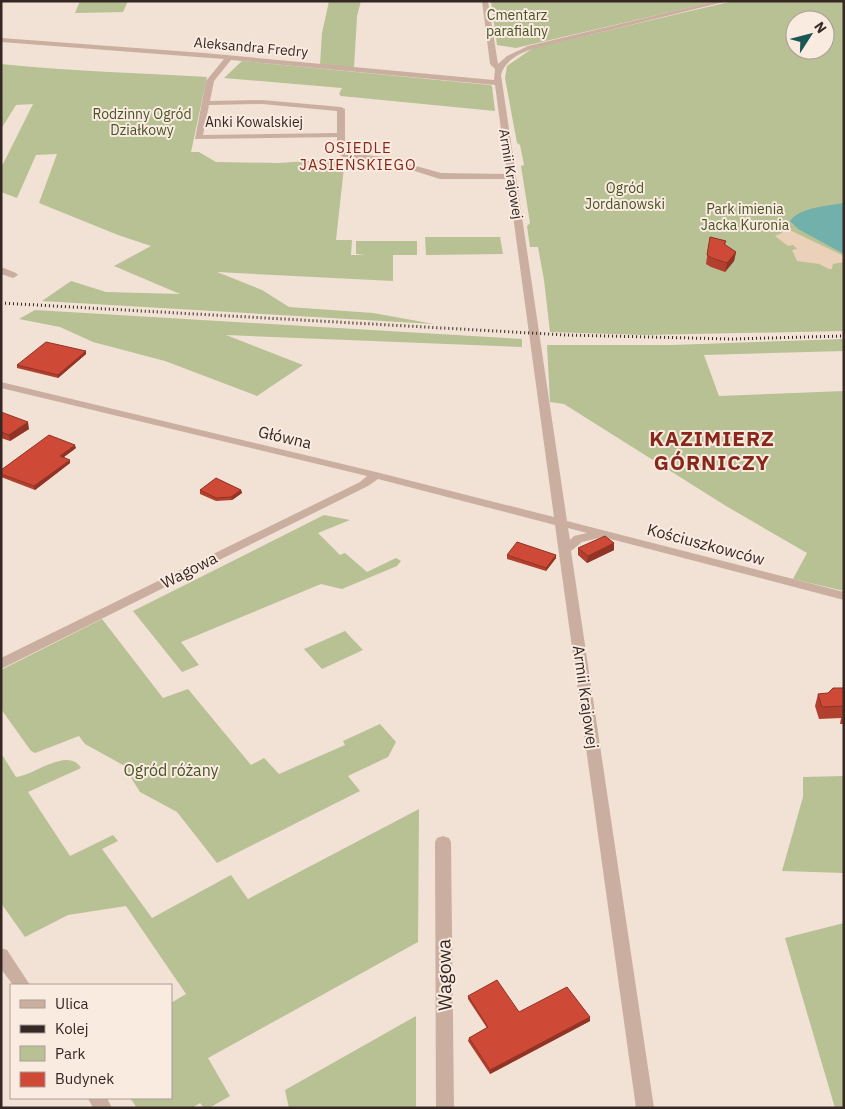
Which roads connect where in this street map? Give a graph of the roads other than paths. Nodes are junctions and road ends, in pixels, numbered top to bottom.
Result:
1 (485, 1) edge
2 (725, 1) edge
3 (1, 40) edge
4 (493, 52) junction
5 (514, 55) junction
6 (229, 58) junction
7 (499, 68) junction
8 (498, 83) junction
9 (205, 103) junction
10 (342, 135) junction
11 (511, 177) junction
12 (1, 270) edge
13 (13, 275) dead end
14 (1, 385) edge
15 (376, 475) junction
16 (560, 523) junction
17 (604, 534) junction
18 (565, 550) junction
19 (844, 596) edge
20 (1, 664) edge
21 (443, 842) dead end
22 (1, 955) edge
23 (21, 984) edge
24 (445, 1108) edge
25 (645, 1108) edge

1 - 4 street
2 - 5 street
3 - 6 street, Aleksandra Fredry
4 - 5 street
4 - 7 street
5 - 7 street
6 - 8 street, Aleksandra Fredry
6 - 9 street, Anki Kowalskiej
7 - 8 street, Armii Krajowej
8 - 11 street, Armii Krajowej
9 - 10 street, Anki Kowalskiej
9 - 10 street, Anki Kowalskiej
10 - 11 street, Anki Kowalskiej
11 - 16 street, Armii Krajowej
12 - 13 street
14 - 15 street, Główna
15 - 16 street, Główna
15 - 20 street, Wagowa
16 - 17 street, Kościuszkowców
16 - 18 street, Armii Krajowej
17 - 18 street
17 - 19 street, Kościuszkowców
18 - 25 street, Armii Krajowej
21 - 24 street, Wagowa
22 - 23 street

